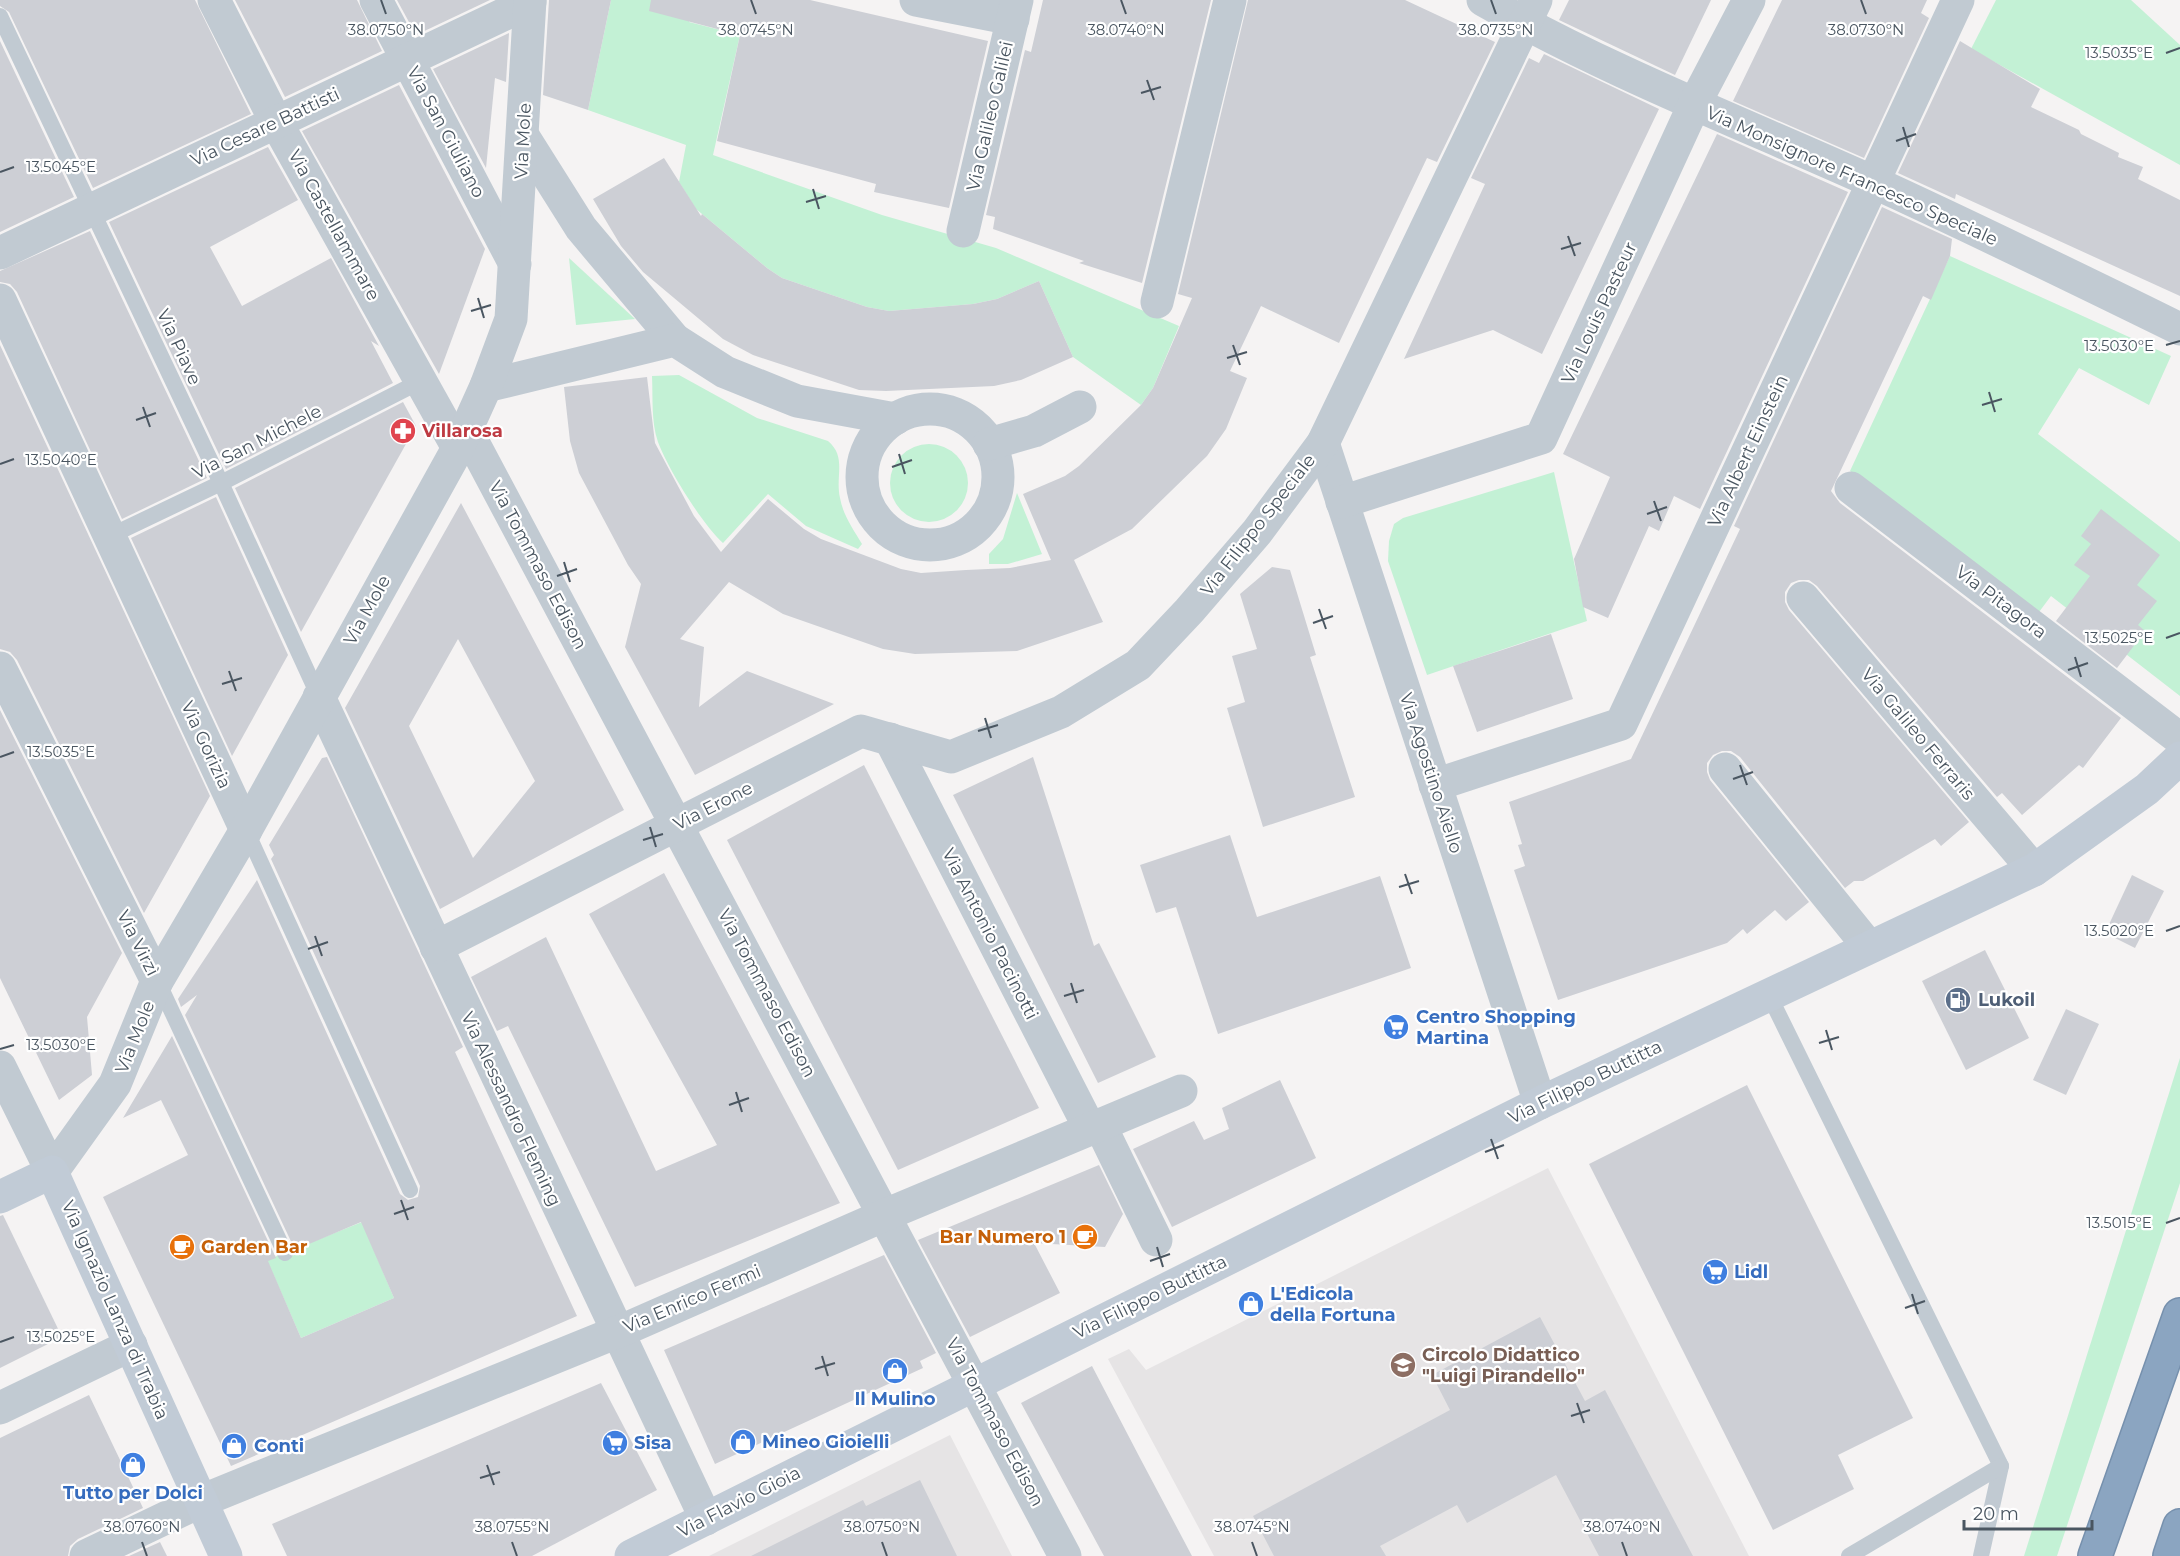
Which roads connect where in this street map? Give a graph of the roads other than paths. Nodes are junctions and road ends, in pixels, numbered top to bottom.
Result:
1 (214, 0) edge
2 (376, 0) edge
3 (916, 0) edge
4 (1230, 0) edge
5 (1483, 0) edge
6 (1749, 0) edge
7 (1958, 0) edge
8 (530, 1) edge
9 (1015, 10) edge
10 (1530, 12) edge
11 (0, 16) edge
12 (408, 60) junction
13 (1694, 105) junction
14 (276, 122) junction
15 (523, 136) junction
16 (1872, 182) junction
17 (92, 208) junction
18 (963, 231) dead end
19 (0, 254) edge
20 (515, 264) junction
21 (0, 300) edge
22 (1157, 302) dead end
23 (2180, 329) edge
24 (675, 340) junction
25 (420, 381) junction
26 (486, 386) junction
27 (1080, 407) dead end
28 (895, 418) junction
29 (462, 439) junction
30 (1323, 443) junction
31 (989, 444) junction
32 (221, 483) junction
33 (1851, 488) dead end
34 (1342, 502) junction
35 (110, 536) junction
36 (1803, 598) dead end
37 (0, 668) edge
38 (319, 697) junction
39 (876, 735) junction
40 (2180, 739) edge
41 (2180, 759) edge
42 (1725, 770) dead end
43 (1435, 785) junction
44 (676, 824) junction
45 (246, 830) junction
46 (2034, 870) junction
47 (436, 947) junction
48 (1869, 947) junction
49 (157, 981) junction
50 (1769, 995) junction
51 (0, 1067) edge
52 (1181, 1091) dead end
53 (1540, 1103) junction
54 (1095, 1127) junction
55 (52, 1172) junction
56 (410, 1190) dead end
57 (0, 1197) edge
58 (885, 1215) junction
59 (1156, 1240) dead end
60 (285, 1253) dead end
61 (2180, 1316) edge
62 (616, 1332) junction
63 (131, 1345) junction
64 (976, 1384) junction
65 (0, 1408) edge
66 (2001, 1466) junction
67 (201, 1501) junction
68 (706, 1520) junction
69 (2180, 1526) edge
70 (86, 1556) edge
71 (225, 1556) edge
72 (632, 1556) edge
73 (1065, 1556) edge
74 (1849, 1556) edge
75 (1981, 1556) edge
76 (2095, 1556) edge
77 (2170, 1556) edge

1 - 14 street, Via Castellammare
2 - 12 street, Via San Giuliano
3 - 9 street
4 - 22 street
5 - 10 street, Via Monsignore Francesco Speciale
6 - 13 street, Via Louis Pasteur
7 - 16 street, Via Albert Einstein
8 - 12 street, Via Cesare Battisti
8 - 15 street, Via Mole
9 - 18 street, Via Galileo Galilei
10 - 13 street, Via Monsignore Francesco Speciale
10 - 30 street, Via Filippo Speciale
11 - 17 lane, Via Piave
12 - 14 street, Via Cesare Battisti
12 - 20 street, Via San Giuliano
13 - 16 street, Via Monsignore Francesco Speciale
13 - 34 street, Via Louis Pasteur
14 - 17 street, Via Cesare Battisti
14 - 25 street, Via Castellammare
15 - 20 street, Via Mole
15 - 24 street
16 - 23 street, Via Monsignore Francesco Speciale
16 - 43 street, Via Albert Einstein
17 - 19 street, Via Cesare Battisti
17 - 32 lane, Via Piave
20 - 26 street, Via Mole
21 - 35 street, Via Gorizia
24 - 26 street
24 - 28 street
25 - 29 street, Via Castellammare
25 - 32 lane, Via San Michele
26 - 29 street, Via Mole
27 - 31 street
28 - 31 street
28 - 31 street
29 - 38 street, Via Mole
29 - 44 street, Via Tommaso Edison
30 - 34 street, Via Agostino Aiello
30 - 39 street, Via Filippo Speciale
32 - 35 lane, Via San Michele
32 - 38 lane, Via Piave
33 - 40 street, Via Pitagora
34 - 43 street, Via Agostino Aiello
35 - 45 street, Via Gorizia
36 - 46 street, Via Galileo Ferraris
37 - 49 street, Via Virzì
38 - 45 street, Via Mole
38 - 47 street, Via Alessandro Fleming
39 - 44 street, Via Erone
39 - 54 street, Via Antonio Pacinotti
41 - 46 main road, Via Filippo Buttitta
42 - 48 street
43 - 53 street, Via Agostino Aiello
44 - 47 street, Via Erone
44 - 58 street, Via Tommaso Edison
45 - 49 street, Via Mole
45 - 56 lane, Via Gorizia
46 - 48 main road, Via Filippo Buttitta
47 - 62 street, Via Alessandro Fleming
48 - 50 main road, Via Filippo Buttitta
49 - 55 street, Via Mole
49 - 60 lane, Via Virzì
50 - 53 main road, Via Filippo Buttitta
50 - 66 lane
51 - 55 street, Via Ignazio Lanza di Trabia
52 - 54 street, Via Enrico Fermi
53 - 64 main road, Via Filippo Buttitta
54 - 58 street, Via Enrico Fermi
54 - 59 street, Via Antonio Pacinotti
55 - 57 main road
55 - 63 main road, Via Ignazio Lanza di Trabia
58 - 62 street, Via Enrico Fermi
58 - 64 street, Via Tommaso Edison
61 - 76 highway
62 - 67 street, Via Enrico Fermi
62 - 68 street, Via Alessandro Fleming
63 - 65 street
63 - 67 main road, Via Ignazio Lanza di Trabia
64 - 68 main road, Via Flavio Gioia
64 - 73 street, Via Tommaso Edison
66 - 74 lane
66 - 75 lane
67 - 70 street, Via Enrico Fermi
67 - 71 main road, Via Ignazio Lanza di Trabia
68 - 72 main road, Via Flavio Gioia
69 - 77 highway

